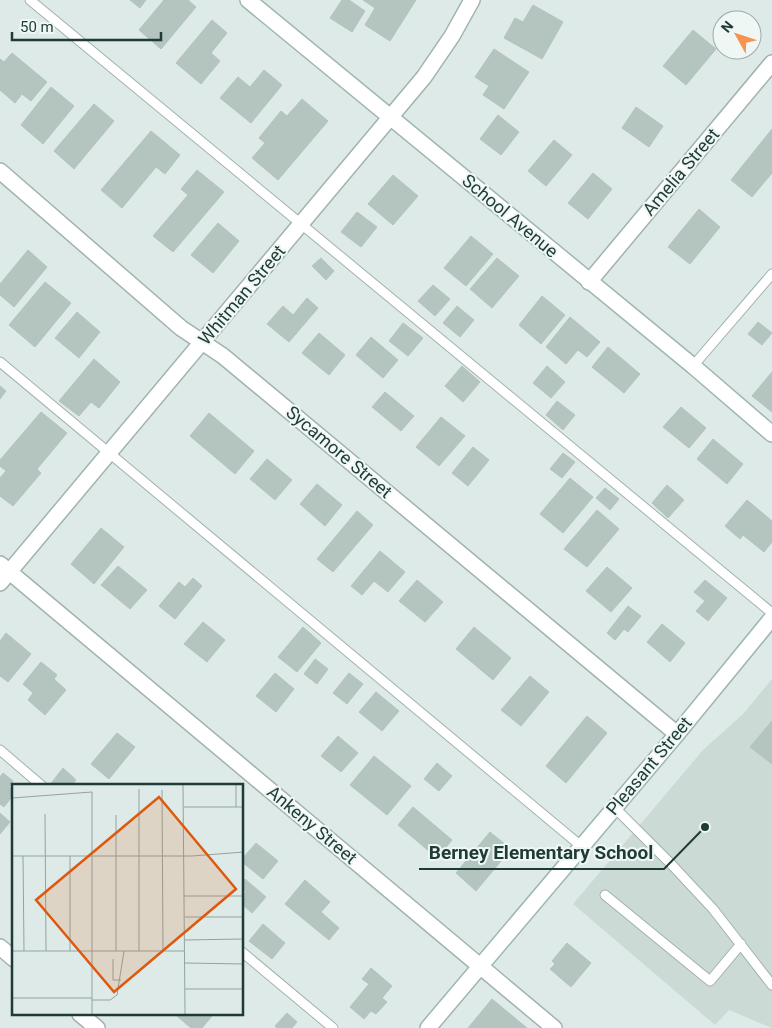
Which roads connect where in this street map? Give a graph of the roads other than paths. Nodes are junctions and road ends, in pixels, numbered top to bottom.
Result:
1 (30, 0) edge
2 (248, 0) edge
3 (472, 0) edge
4 (772, 63) edge
5 (391, 118) junction
6 (0, 171) edge
7 (301, 225) junction
8 (772, 274) edge
9 (589, 282) junction
10 (203, 342) junction
11 (0, 362) edge
12 (693, 366) junction
13 (772, 434) edge
14 (110, 452) junction
15 (3, 573) edge
16 (772, 613) edge
17 (772, 618) edge
18 (677, 734) junction
19 (0, 750) edge
20 (40, 784) edge
21 (614, 807) junction
22 (581, 846) junction
23 (605, 894) dead end
24 (741, 944) junction
25 (0, 947) edge
26 (244, 954) edge
27 (12, 957) edge
28 (481, 966) junction
29 (772, 986) edge
30 (82, 1016) edge
31 (97, 1028) edge
32 (333, 1028) edge
33 (428, 1028) edge
34 (554, 1028) edge

1 - 7 lane
2 - 5 street, School Avenue
3 - 5 street, Whitman Street
4 - 9 street, Amelia Street
5 - 7 street, Whitman Street
5 - 9 street, School Avenue
6 - 10 street, Sycamore Street
7 - 10 street, Whitman Street
7 - 16 lane
8 - 12 lane
9 - 12 street, School Avenue
10 - 14 street, Whitman Street
10 - 18 street, Sycamore Street
11 - 14 lane
12 - 13 street, School Avenue
14 - 15 street, Whitman Street
14 - 22 lane
15 - 28 street, Ankeny Street
17 - 18 street, Pleasant Street
18 - 21 street, Pleasant Street
19 - 20 lane
21 - 22 street, Pleasant Street
21 - 24 lane
22 - 28 street, Pleasant Street
23 - 24 lane
24 - 29 lane
25 - 27 street
26 - 32 lane
28 - 33 street, Pleasant Street
28 - 34 street, Ankeny Street
30 - 31 street

